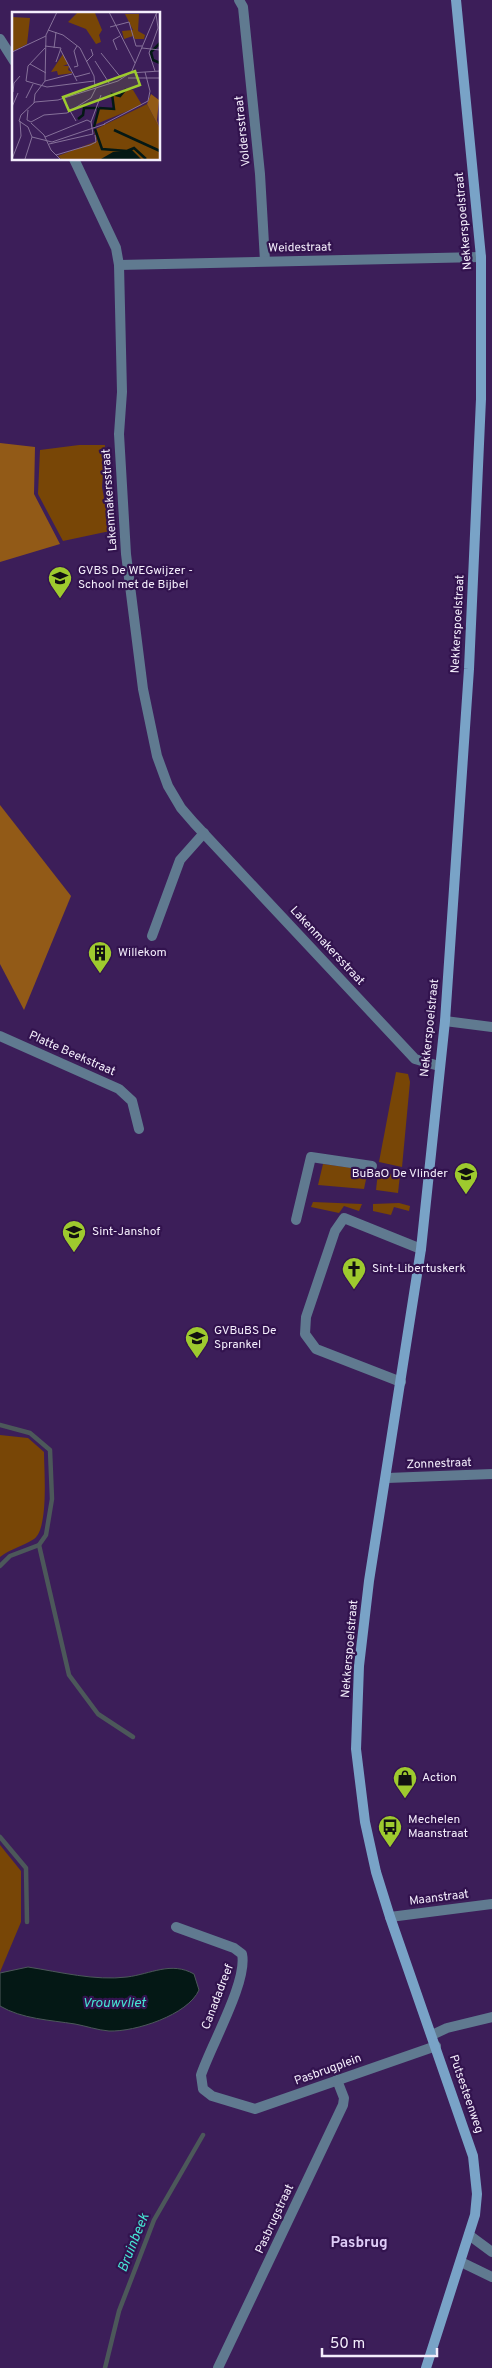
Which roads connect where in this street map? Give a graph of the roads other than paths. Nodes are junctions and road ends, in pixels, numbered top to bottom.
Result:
1 (239, 0) edge
2 (456, 0) edge
3 (0, 39) edge
4 (12, 57) edge
5 (74, 160) edge
6 (481, 257) junction
7 (265, 261) junction
8 (119, 265) junction
9 (204, 833) junction
10 (152, 936) dead end
11 (445, 1021) junction
12 (492, 1027) edge
13 (0, 1036) edge
14 (439, 1066) junction
15 (139, 1129) dead end
16 (372, 1166) dead end
17 (296, 1220) dead end
18 (421, 1249) junction
19 (401, 1382) junction
20 (492, 1474) edge
21 (387, 1478) junction
22 (492, 1904) edge
23 (390, 1917) junction
24 (176, 1928) dead end
25 (492, 2017) edge
26 (432, 2035) junction
27 (436, 2046) junction
28 (337, 2080) junction
29 (229, 2102) joint
30 (469, 2235) junction
31 (492, 2252) edge
32 (461, 2262) junction
33 (492, 2277) edge
34 (218, 2368) edge
35 (426, 2368) edge

1 - 7 street, Voldersstraat
2 - 6 main road, Nekkerspoelstraat
3 - 4 street
5 - 8 street, Lakenmakersstraat
6 - 7 street, Weidestraat
6 - 11 main road, Nekkerspoelstraat
7 - 8 street, Weidestraat
8 - 9 street, Lakenmakersstraat
9 - 10 street
9 - 14 street, Lakenmakersstraat
11 - 12 street
11 - 14 main road, Nekkerspoelstraat
13 - 15 street, Platte Beekstraat
14 - 18 main road, Nekkerspoelstraat
16 - 17 street
18 - 19 main road, Nekkerspoelstraat
18 - 19 street
19 - 21 main road, Nekkerspoelstraat
20 - 21 street, Zonnestraat
21 - 23 main road, Nekkerspoelstraat
22 - 23 street, Maanstraat
23 - 26 main road, Putsesteenweg
24 - 29 street, Canadadreef
25 - 26 street
26 - 27 main road, Putsesteenweg
27 - 28 street, Pasbrugplein
27 - 30 main road, Putsesteenweg
28 - 29 street, Pasbrugplein
28 - 34 street, Pasbrugstraat
30 - 31 street
30 - 32 main road, Putsesteenweg
32 - 33 street
32 - 35 main road, Putsesteenweg

